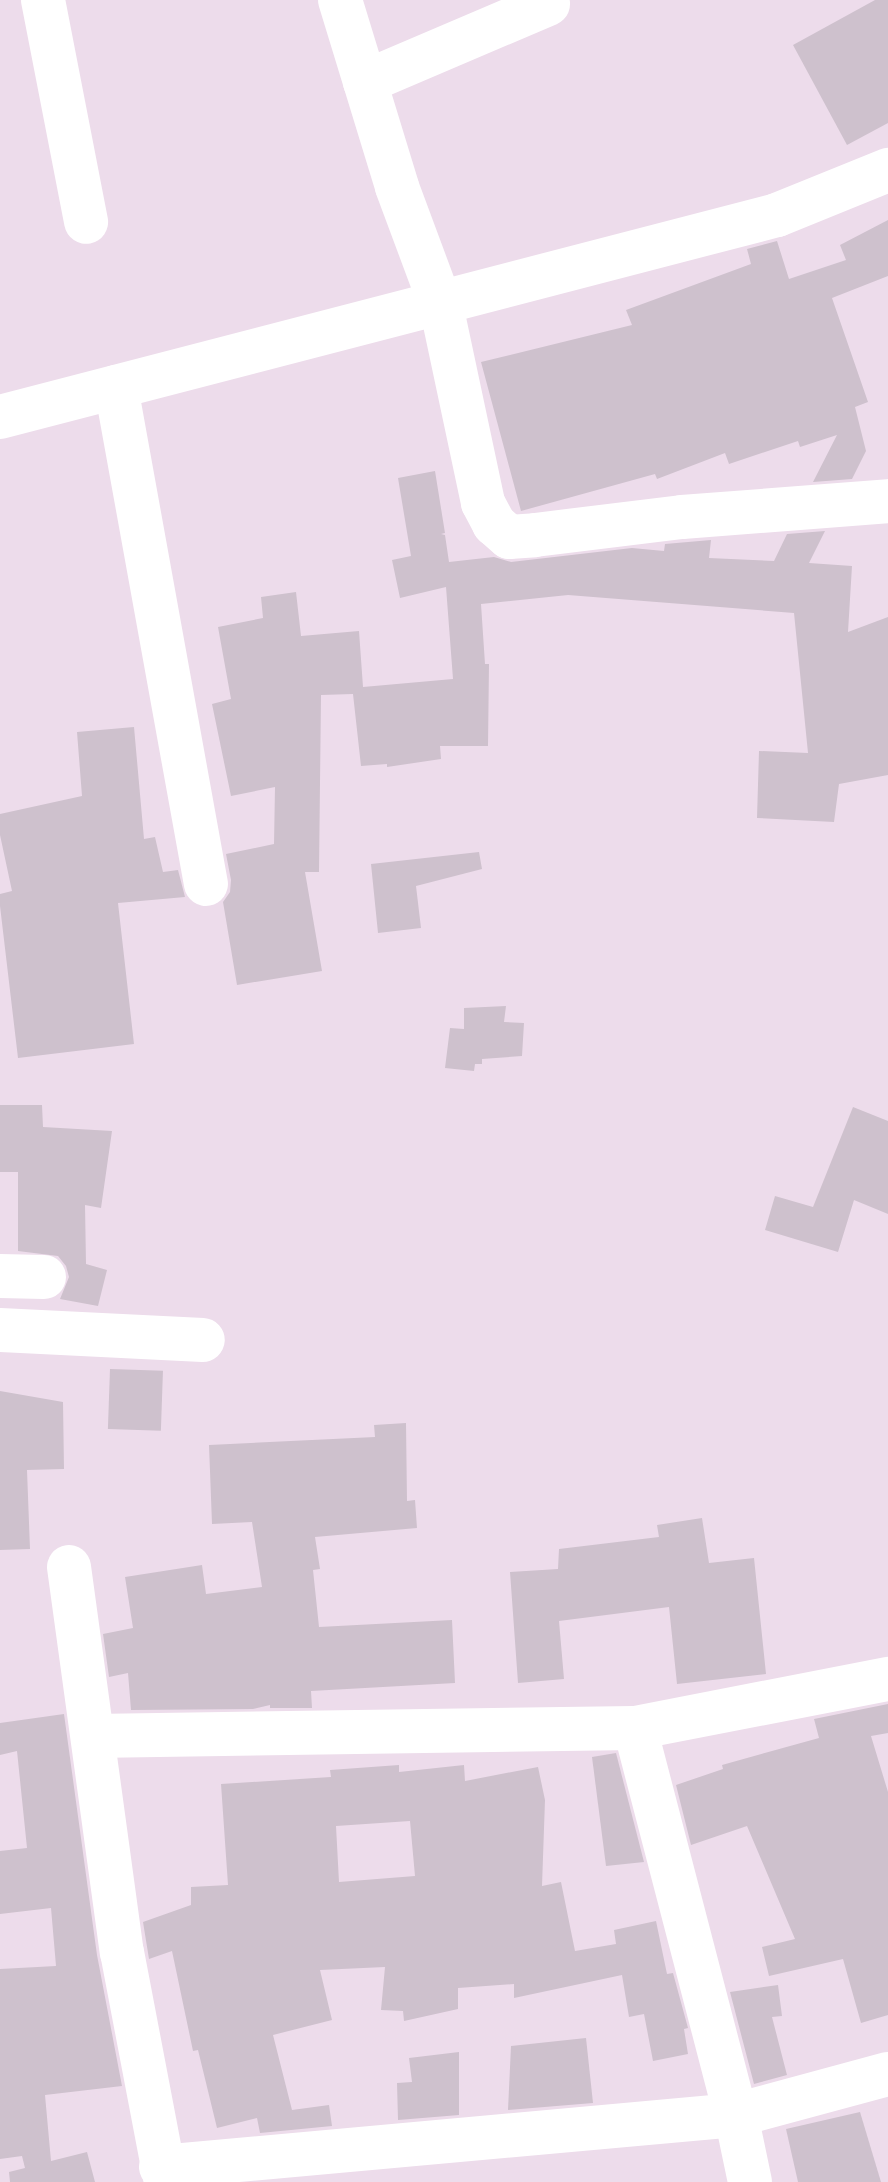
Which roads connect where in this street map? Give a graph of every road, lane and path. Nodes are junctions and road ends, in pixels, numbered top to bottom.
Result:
1 (43, 0) edge
2 (340, 0) edge
3 (548, 4) dead end
4 (365, 82) junction
5 (888, 170) edge
6 (86, 222) dead end
7 (441, 305) junction
8 (116, 387) junction
9 (0, 417) edge
10 (888, 501) edge
11 (206, 884) dead end
12 (0, 1276) edge
13 (44, 1277) dead end
14 (0, 1330) edge
15 (203, 1340) dead end
16 (69, 1567) dead end
17 (888, 1679) edge
18 (635, 1728) junction
19 (93, 1736) junction
20 (888, 2074) edge
21 (736, 2115) junction
22 (163, 2174) edge
23 (750, 2182) edge

1 - 6 street
2 - 4 street
3 - 4 street
4 - 7 street
5 - 7 street
7 - 8 street
7 - 10 street
8 - 9 street
8 - 11 street
12 - 13 street
14 - 15 street
16 - 19 street
17 - 18 street
18 - 19 street
18 - 21 street
19 - 22 street
20 - 21 street
21 - 22 street
21 - 23 street

